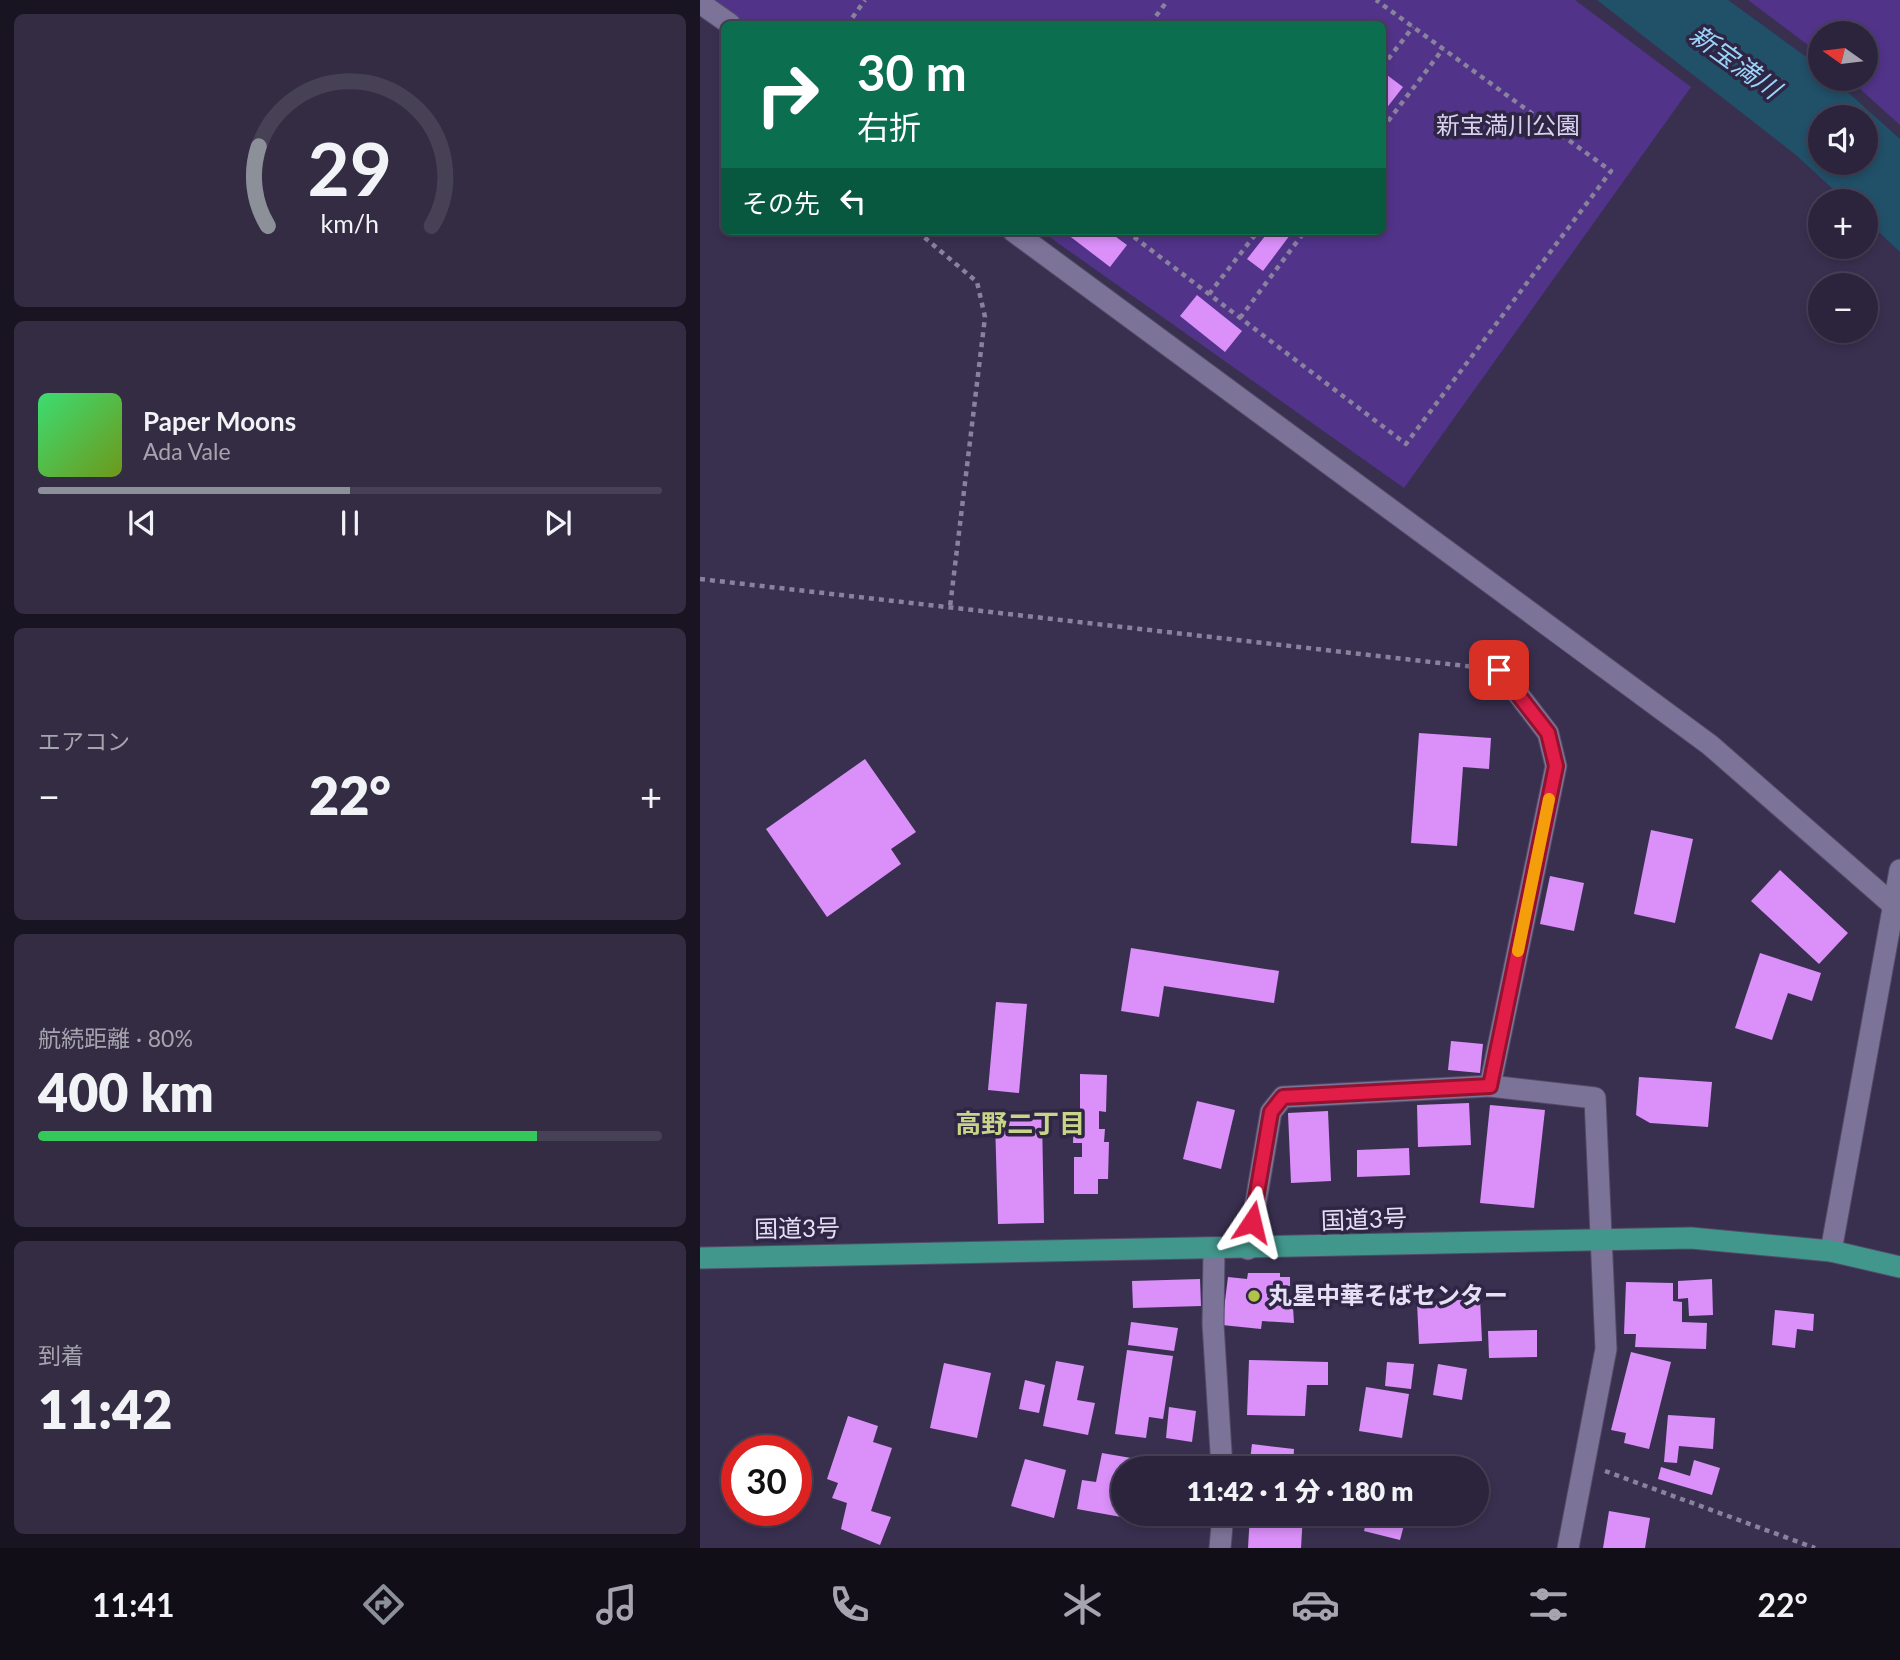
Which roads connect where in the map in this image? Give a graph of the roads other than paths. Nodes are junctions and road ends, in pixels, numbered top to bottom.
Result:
1 (700, 3) edge
2 (726, 21) edge
3 (1018, 235) edge
4 (1499, 670) road end
5 (1900, 870) edge
6 (1892, 904) junction
7 (1490, 1086) junction
8 (1600, 1240) junction
9 (1214, 1249) junction
10 (1248, 1249) junction
11 (1831, 1251) junction
12 (700, 1258) edge
13 (1900, 1267) edge
14 (1221, 1456) edge
15 (1222, 1526) edge
16 (1220, 1548) edge
17 (1568, 1548) edge

1 - 2 street
3 - 6 street
4 - 7 street
5 - 6 street
6 - 11 street
7 - 8 street
7 - 10 street
8 - 10 highway, 国道3号
8 - 11 highway, 国道3号
8 - 17 street
9 - 10 highway, 国道3号
9 - 12 highway, 国道3号
9 - 14 street
11 - 13 highway, 国道3号
15 - 16 street

